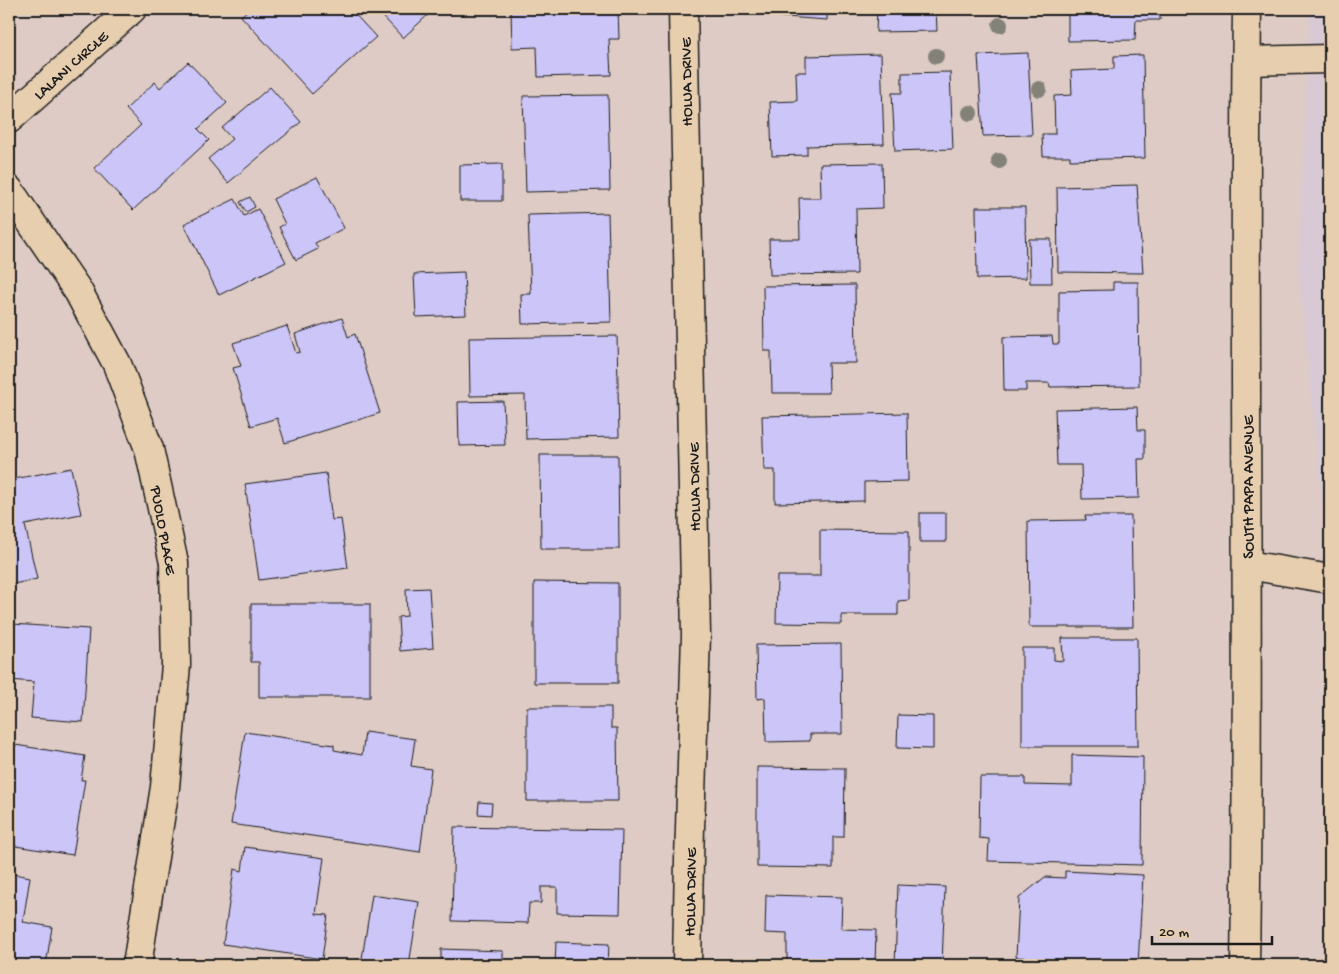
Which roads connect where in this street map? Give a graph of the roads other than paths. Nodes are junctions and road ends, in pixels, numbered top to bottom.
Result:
1 (132, 9) edge
2 (683, 9) edge
3 (1247, 9) edge
4 (1330, 59) edge
5 (1247, 61) junction
6 (9, 119) edge
7 (9, 190) edge
8 (1248, 565) junction
9 (1330, 579) edge
10 (137, 965) edge
11 (687, 965) edge
12 (1245, 965) edge

1 - 6 street, LALANI CIRCLE
2 - 11 street, HOLUA DRIVE
3 - 5 street, SOUTH PAPA AVENUE
4 - 5 street
5 - 8 street, SOUTH PAPA AVENUE
7 - 10 street, PUOLO PLACE
8 - 9 street
8 - 12 street, SOUTH PAPA AVENUE

